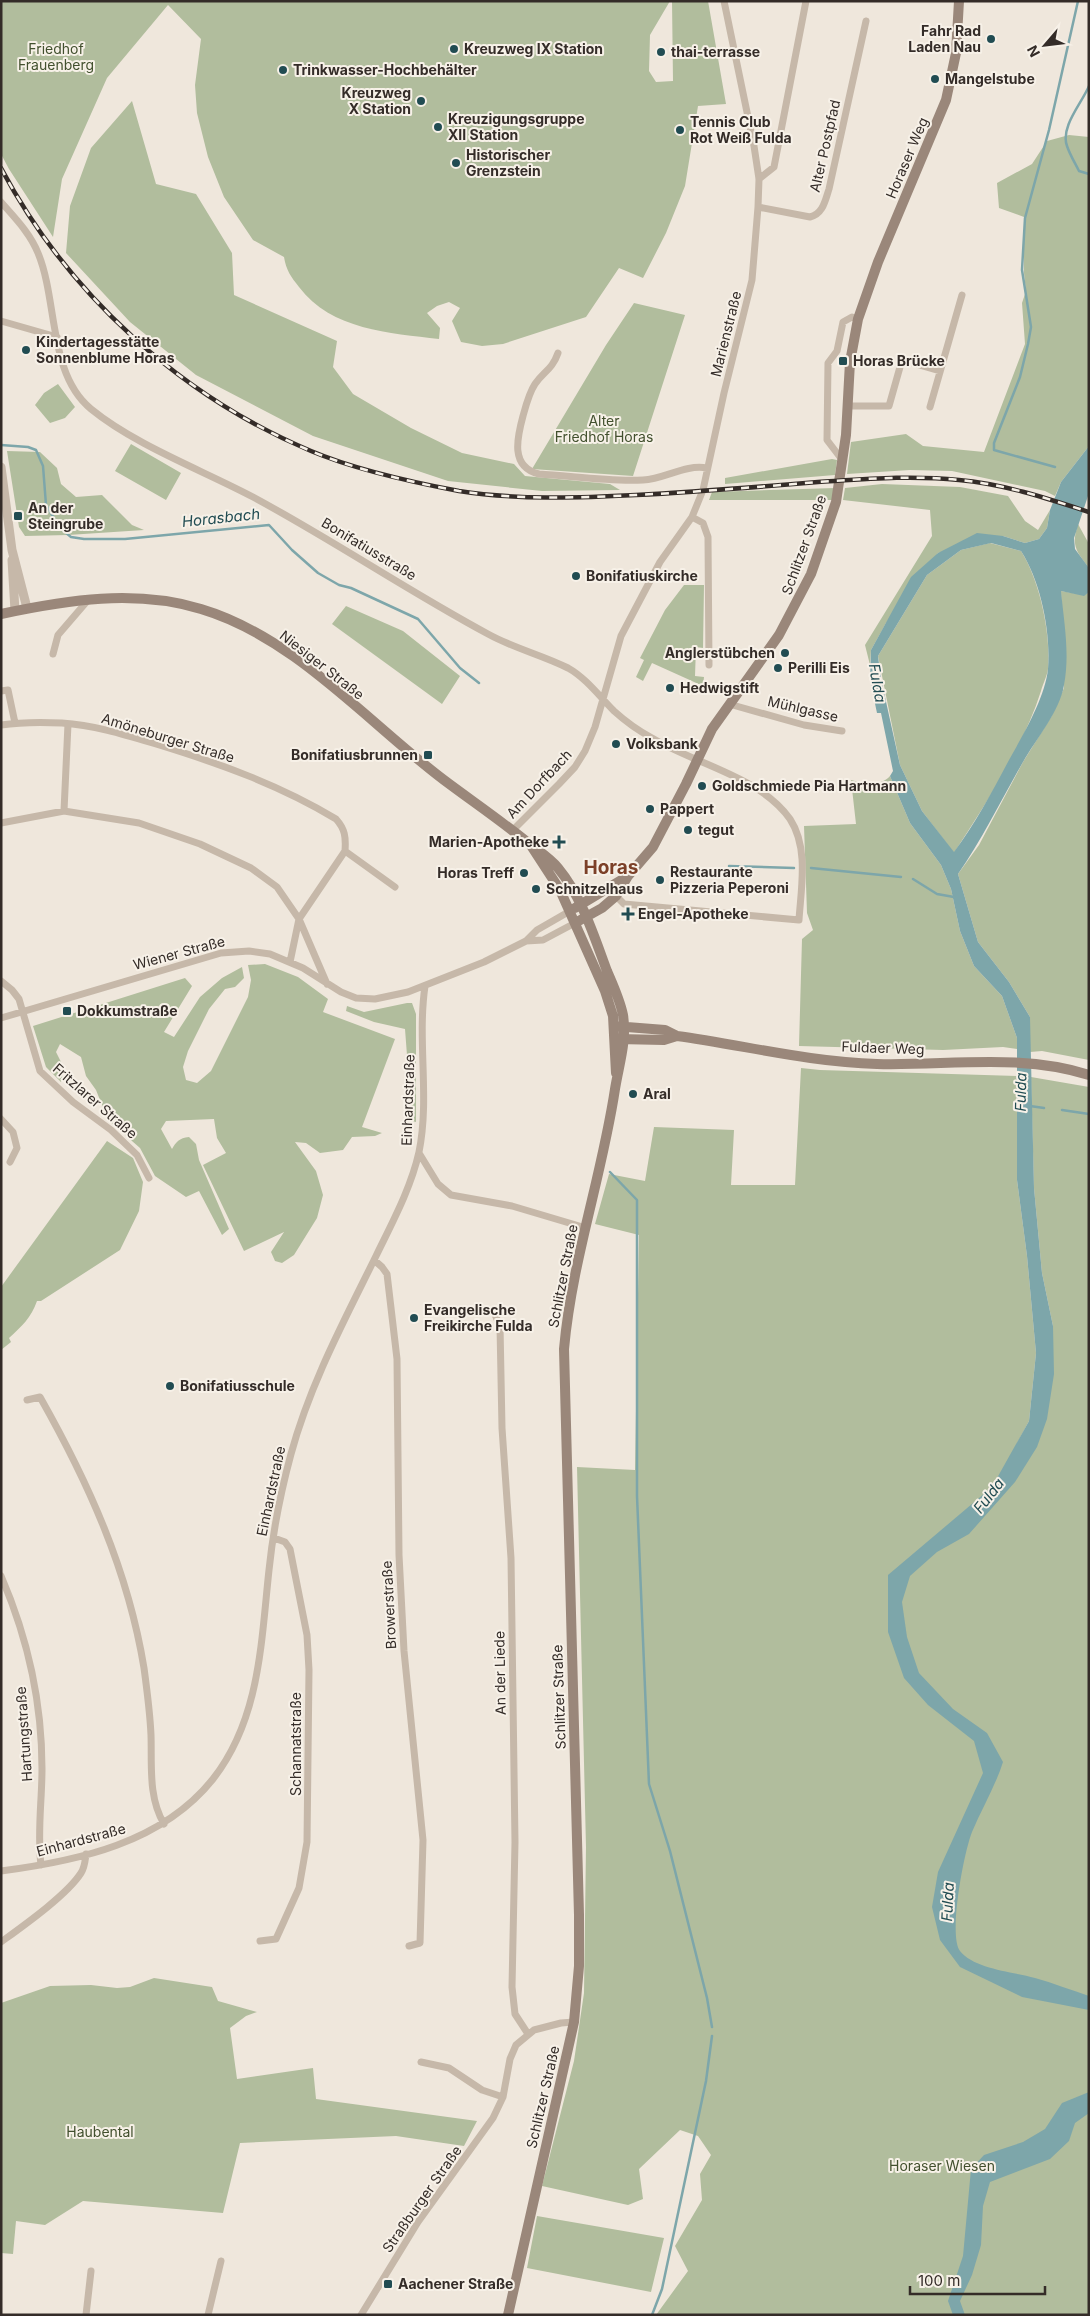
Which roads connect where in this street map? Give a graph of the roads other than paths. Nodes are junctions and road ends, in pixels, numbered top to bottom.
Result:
1 (724, 1) edge
2 (806, 1) edge
3 (959, 1) edge
4 (866, 21) dead end
5 (759, 179) junction
6 (1, 202) edge
7 (758, 207) junction
8 (962, 295) dead end
9 (858, 319) junction
10 (1, 321) edge
11 (57, 337) junction
12 (558, 353) dead end
13 (940, 371) junction
14 (848, 406) junction
15 (930, 407) dead end
16 (842, 461) junction
17 (1, 468) edge
18 (706, 468) junction
19 (841, 474) joint
20 (692, 517) junction
21 (12, 550) junction
22 (90, 599) junction
23 (27, 608) junction
24 (15, 611) junction
25 (1, 614) edge
26 (54, 654) dead end
27 (709, 665) dead end
28 (1, 691) edge
29 (603, 698) junction
30 (729, 704) junction
31 (15, 723) junction
32 (68, 724) junction
33 (1, 725) edge
34 (842, 731) dead end
35 (697, 761) junction
36 (64, 811) junction
37 (1, 823) edge
38 (513, 830) junction
39 (530, 844) junction
40 (345, 850) junction
41 (628, 876) junction
42 (395, 887) dead end
43 (616, 896) junction
44 (580, 905) junction
45 (570, 911) junction
46 (586, 917) junction
47 (299, 919) junction
48 (575, 924) junction
49 (526, 941) junction
50 (290, 962) junction
51 (1, 981) edge
52 (327, 984) junction
53 (425, 986) junction
54 (22, 1012) junction
55 (1, 1018) edge
56 (619, 1026) junction
57 (677, 1036) junction
58 (619, 1039) junction
59 (1089, 1075) edge
60 (1, 1119) edge
61 (419, 1152) junction
62 (10, 1162) dead end
63 (149, 1178) dead end
64 (586, 1228) junction
65 (374, 1260) junction
66 (493, 1310) dead end
67 (27, 1400) dead end
68 (274, 1538) junction
69 (1, 1576) edge
70 (164, 1824) junction
71 (86, 1854) junction
72 (41, 1864) junction
73 (1, 1871) edge
74 (260, 1941) dead end
75 (1, 1942) edge
76 (409, 1946) dead end
77 (574, 2022) junction
78 (528, 2034) junction
79 (420, 2062) dead end
80 (503, 2097) junction
81 (220, 2261) dead end
82 (90, 2271) dead end
83 (365, 2314) edge
84 (86, 2315) edge
85 (208, 2315) edge
86 (508, 2315) edge

1 - 5 street, Marienstraße
2 - 5 street
3 - 9 main road, Horaser Weg
4 - 7 street, Alter Postpfad
5 - 7 street, Marienstraße
6 - 11 street, Bonifatiusstraße
7 - 18 street, Marienstraße
8 - 13 street
9 - 14 main road, Horaser Weg
9 - 16 street
10 - 11 street
11 - 29 street, Bonifatiusstraße
12 - 18 street
13 - 14 street
13 - 15 street
14 - 16 main road, Horaser Weg
16 - 19 main road, Horaser Weg
17 - 21 street
18 - 20 street, Marienstraße
19 - 30 main road, Schlitzer Straße
20 - 27 street
20 - 29 street, Am Dorfbach
21 - 23 street
21 - 24 street
22 - 23 main road, Niesiger Straße
22 - 26 street
22 - 38 main road, Niesiger Straße
23 - 24 main road, Niesiger Straße
24 - 25 main road, Niesiger Straße
28 - 31 street
29 - 35 street, Bonifatiusstraße
29 - 38 street, Am Dorfbach
30 - 34 street, Mühlgasse
30 - 35 main road, Schlitzer Straße
31 - 32 street, Amöneburger Straße
31 - 33 street, Amöneburger Straße
32 - 36 street
32 - 40 street, Amöneburger Straße
35 - 41 main road, Schlitzer Straße
35 - 43 street, Bonifatiusstraße
36 - 37 street
36 - 47 street
38 - 39 main road, Niesiger Straße
39 - 44 main road, Niesiger Straße
39 - 45 main road, Niesiger Straße
40 - 42 street
40 - 47 street
41 - 43 main road, Schlitzer Straße
41 - 44 main road, Schlitzer Straße
43 - 46 main road, Schlitzer Straße
44 - 45 main road, Schlitzer Straße
44 - 46 main road, Schlitzer Straße
45 - 48 main road, Niesiger Straße
45 - 49 street, Wiener Straße
46 - 48 main road, Schlitzer Straße
46 - 56 main road, Schlitzer Straße
47 - 50 street
47 - 52 street
48 - 49 street, Wiener Straße
48 - 56 main road, Schlitzer Straße
49 - 53 street, Wiener Straße
50 - 52 street, Wiener Straße
50 - 54 street, Wiener Straße
51 - 54 street
52 - 53 street, Wiener Straße
53 - 61 street, Einhardstraße
54 - 55 street, Wiener Straße
54 - 63 street, Fritzlarer Straße
56 - 57 main road, Fuldaer Weg
56 - 58 main road, Schlitzer Straße
57 - 58 main road, Fuldaer Weg
57 - 59 main road, Fuldaer Weg
58 - 64 main road, Schlitzer Straße
60 - 62 street
61 - 64 street
61 - 65 street, Einhardstraße
64 - 77 main road, Schlitzer Straße
65 - 68 street, Einhardstraße
65 - 76 street, Browerstraße
66 - 78 street, An der Liede
67 - 70 street
68 - 70 street, Einhardstraße
68 - 74 street, Schannatstraße
69 - 72 street, Hartungstraße
70 - 71 street, Einhardstraße
71 - 72 street, Einhardstraße
71 - 75 street
72 - 73 street, Einhardstraße
77 - 78 street, Straßburger Straße
77 - 86 main road, Schlitzer Straße
78 - 80 street, Straßburger Straße
79 - 80 street
80 - 83 street, Straßburger Straße
81 - 85 street
82 - 84 street

